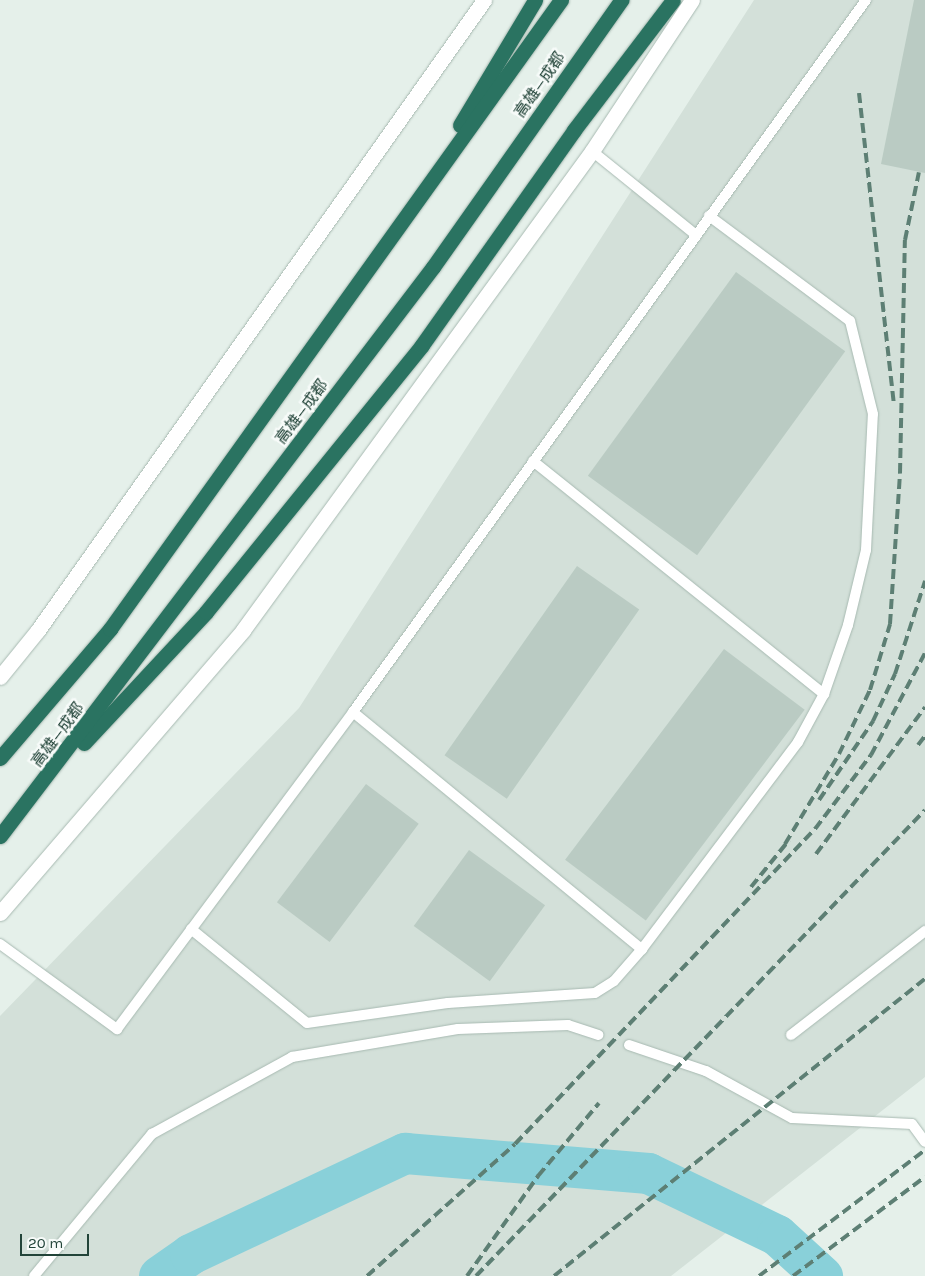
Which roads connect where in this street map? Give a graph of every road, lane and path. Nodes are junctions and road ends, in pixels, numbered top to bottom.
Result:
1 (484, 0) edge
2 (535, 0) edge
3 (561, 0) edge
4 (621, 0) edge
5 (673, 0) edge
6 (692, 0) edge
7 (866, 0) edge
8 (592, 151) junction
9 (406, 216) junction
10 (709, 216) junction
11 (696, 235) junction
12 (533, 462) junction
13 (0, 677) edge
14 (824, 694) junction
15 (353, 712) junction
16 (0, 758) edge
17 (27, 804) junction
18 (0, 836) edge
19 (0, 914) edge
20 (191, 929) junction
21 (925, 931) edge
22 (0, 944) edge
23 (642, 949) junction
24 (598, 1035) dead end
25 (790, 1036) dead end
26 (629, 1045) dead end
27 (925, 1142) edge
28 (34, 1276) edge

1 - 13 street
2 - 9 highway
3 - 9 highway, 高雄—成都
4 - 17 highway, 高雄—成都
5 - 17 highway
6 - 8 street
7 - 10 lane
8 - 11 lane
8 - 19 street
9 - 16 highway, 高雄—成都
10 - 11 lane
10 - 14 lane
11 - 12 lane
12 - 14 lane
12 - 15 lane
14 - 23 lane
15 - 20 lane
15 - 23 lane
17 - 18 highway, 高雄—成都
20 - 22 lane
20 - 23 lane
21 - 25 lane
24 - 28 lane
26 - 27 lane

